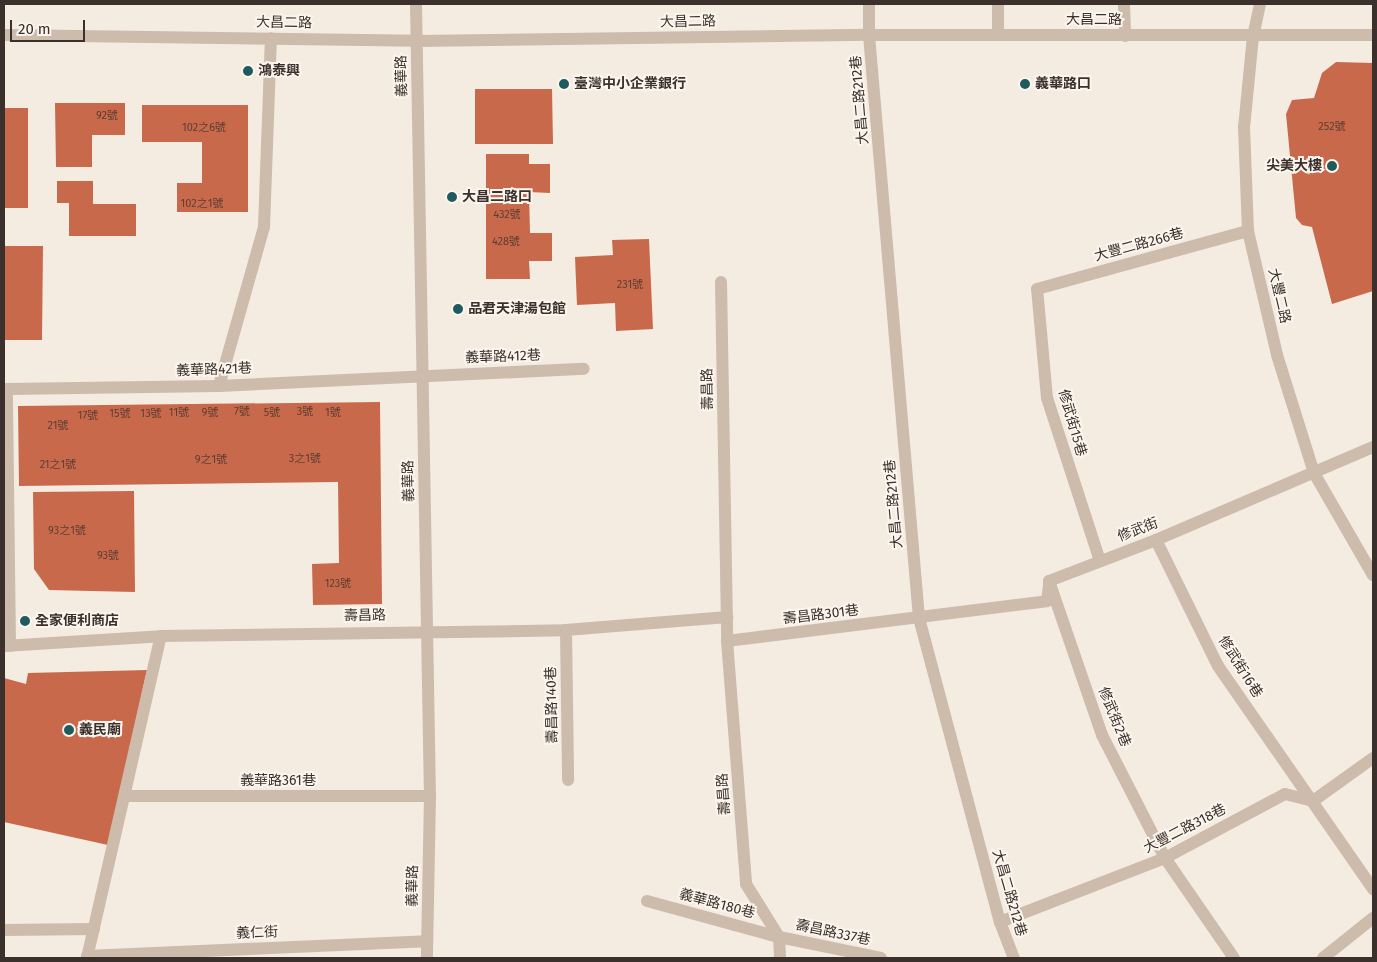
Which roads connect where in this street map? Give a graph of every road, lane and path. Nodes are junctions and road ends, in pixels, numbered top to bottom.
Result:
1 (416, 4) edge
2 (869, 4) edge
3 (998, 4) edge
4 (1124, 4) edge
5 (1260, 4) edge
6 (998, 34) junction
7 (1373, 34) edge
8 (4, 35) edge
9 (869, 35) junction
10 (1125, 36) junction
11 (1253, 36) junction
12 (271, 38) junction
13 (417, 41) junction
14 (1248, 231) junction
15 (721, 282) dead end
16 (1037, 289) joint
17 (584, 369) dead end
18 (422, 375) junction
19 (219, 386) junction
20 (1373, 447) edge
21 (6, 457) edge
22 (1314, 473) junction
23 (1156, 540) junction
24 (1100, 561) junction
25 (1373, 575) edge
26 (1049, 581) junction
27 (727, 617) junction
28 (919, 618) junction
29 (425, 629) junction
30 (566, 630) junction
31 (161, 636) junction
32 (727, 641) junction
33 (7, 646) edge
34 (1373, 758) edge
35 (568, 780) dead end
36 (127, 796) junction
37 (430, 796) junction
38 (1313, 801) junction
39 (1165, 858) junction
40 (1373, 889) edge
41 (646, 901) dead end
42 (1373, 918) edge
43 (1000, 922) junction
44 (94, 929) junction
45 (4, 930) edge
46 (779, 936) junction
47 (427, 941) junction
48 (270, 953) edge
49 (157, 955) edge
50 (87, 957) edge
51 (427, 958) edge
52 (780, 958) edge
53 (880, 958) edge
54 (1014, 958) edge
55 (1234, 958) edge
56 (1323, 958) edge

1 - 13 street, 義華路
2 - 9 street, 大昌二路212巷
3 - 6 street
4 - 10 street
5 - 11 street, 大豐二路
6 - 9 street, 大昌二路
6 - 10 street, 大昌二路
7 - 11 street, 大昌二路
8 - 12 street, 大昌二路
9 - 13 street, 大昌二路
9 - 28 street, 大昌二路212巷
10 - 11 street, 大昌二路
11 - 14 street, 大豐二路
12 - 13 street, 大昌二路
12 - 19 street
13 - 18 street, 義華路
14 - 16 street, 大豐二路266巷
14 - 22 street, 大豐二路
15 - 27 street, 壽昌路
16 - 24 street, 修武街15巷
17 - 18 street, 義華路412巷
18 - 19 street, 義華路421巷
18 - 29 street, 義華路
19 - 21 street, 義華路421巷
20 - 22 street, 修武街
21 - 33 street
22 - 23 street, 修武街
22 - 25 street, 大豐二路
23 - 24 street, 修武街
23 - 38 street, 修武街16巷
24 - 26 street, 修武街
26 - 28 street
26 - 39 street, 修武街2巷
27 - 30 street, 壽昌路
27 - 32 street, 壽昌路
28 - 32 street, 壽昌路301巷
28 - 43 street, 大昌二路212巷
29 - 30 street, 壽昌路
29 - 31 street, 壽昌路
29 - 37 street, 義華路
30 - 35 street, 壽昌路140巷
31 - 33 street, 壽昌路
31 - 36 street
32 - 46 street, 壽昌路
34 - 38 street
36 - 37 street, 義華路361巷
36 - 44 street
37 - 47 street, 義華路
38 - 39 street, 大豐二路318巷
38 - 40 street, 修武街16巷
39 - 43 street, 大豐二路318巷
39 - 55 street, 修武街2巷
41 - 46 street, 義華路180巷
42 - 56 street
43 - 54 street, 大昌二路212巷
44 - 45 street
44 - 50 street
46 - 52 street, 壽昌路
46 - 53 street, 壽昌路337巷
47 - 48 street, 義仁街
47 - 51 street, 義華路
48 - 49 street, 義仁街
49 - 50 street, 義仁街

